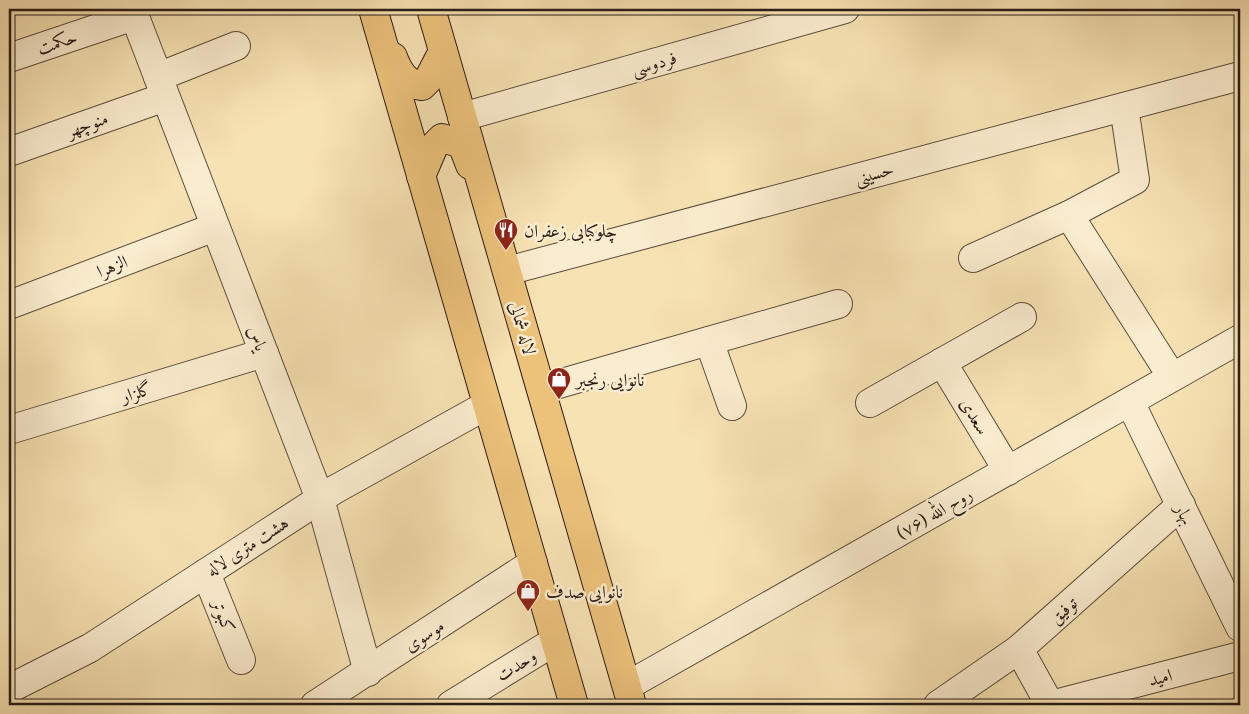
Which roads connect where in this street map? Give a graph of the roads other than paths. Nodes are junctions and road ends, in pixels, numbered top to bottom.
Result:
1 (431, 9) edge
2 (845, 9) edge
3 (133, 12) edge
4 (377, 22) edge
5 (236, 46) dead end
6 (443, 52) junction
7 (9, 58) edge
8 (1240, 76) edge
9 (162, 87) junction
10 (1124, 107) junction
11 (462, 118) junction
12 (9, 152) edge
13 (421, 176) junction
14 (484, 191) junction
15 (1069, 215) junction
16 (215, 227) junction
17 (974, 258) dead end
18 (507, 271) junction
19 (838, 304) dead end
20 (9, 305) edge
21 (1022, 317) dead end
22 (1240, 339) edge
23 (709, 341) junction
24 (264, 354) junction
25 (942, 362) junction
26 (1172, 378) junction
27 (541, 390) junction
28 (870, 402) dead end
29 (1130, 402) junction
30 (487, 405) junction
31 (732, 406) dead end
32 (9, 430) edge
33 (1008, 471) junction
34 (320, 499) junction
35 (1181, 505) junction
36 (533, 563) junction
37 (206, 573) junction
38 (1240, 627) edge
39 (555, 641) junction
40 (1019, 649) junction
41 (1240, 656) edge
42 (241, 660) dead end
43 (368, 672) junction
44 (9, 689) edge
45 (630, 696) edge
46 (315, 705) edge
47 (451, 705) edge
48 (574, 705) edge
49 (938, 705) edge
50 (1051, 705) edge

1 - 6 main road, لاله شمالی
2 - 11 street, فردوسی
3 - 7 street, حکمت
3 - 9 street, یاس
4 - 6 main road
4 - 13 main road
5 - 9 street, منوچهر
6 - 11 main road, لاله شمالی
8 - 10 street, حسینی
9 - 12 street, منوچهر
9 - 16 street, یاس
10 - 15 street
10 - 18 street, حسینی
11 - 14 main road, لاله شمالی
13 - 14 main road
13 - 30 main road
14 - 18 main road, لاله شمالی
15 - 17 street
15 - 26 street
16 - 20 street, الزهرا
16 - 24 street, یاس
18 - 27 main road, لاله شمالی
19 - 23 street
21 - 25 street
22 - 26 street, روح الله (۷۶)
23 - 27 street
23 - 31 street
24 - 32 street, گلزار
24 - 34 street, یاس
25 - 28 street
25 - 33 street, سعدی
26 - 29 street, روح الله (۷۶)
27 - 45 main road, لاله شمالی
29 - 33 street, روح الله (۷۶)
29 - 35 street, بهار
30 - 34 street, هشت متری لاله
30 - 36 main road
33 - 45 street, روح الله (۷۶)
34 - 37 street, هشت متری لاله
34 - 43 street, یاس
35 - 38 street, بهار
35 - 40 street, توفیق
36 - 39 main road
36 - 43 street, موسوی
37 - 42 street, کبوتر
37 - 44 street, هشت متری لاله
39 - 47 street, وحدت
39 - 48 main road
40 - 49 street, توفیق
40 - 50 street, امید
41 - 50 street, امید
43 - 46 street, موسوی

